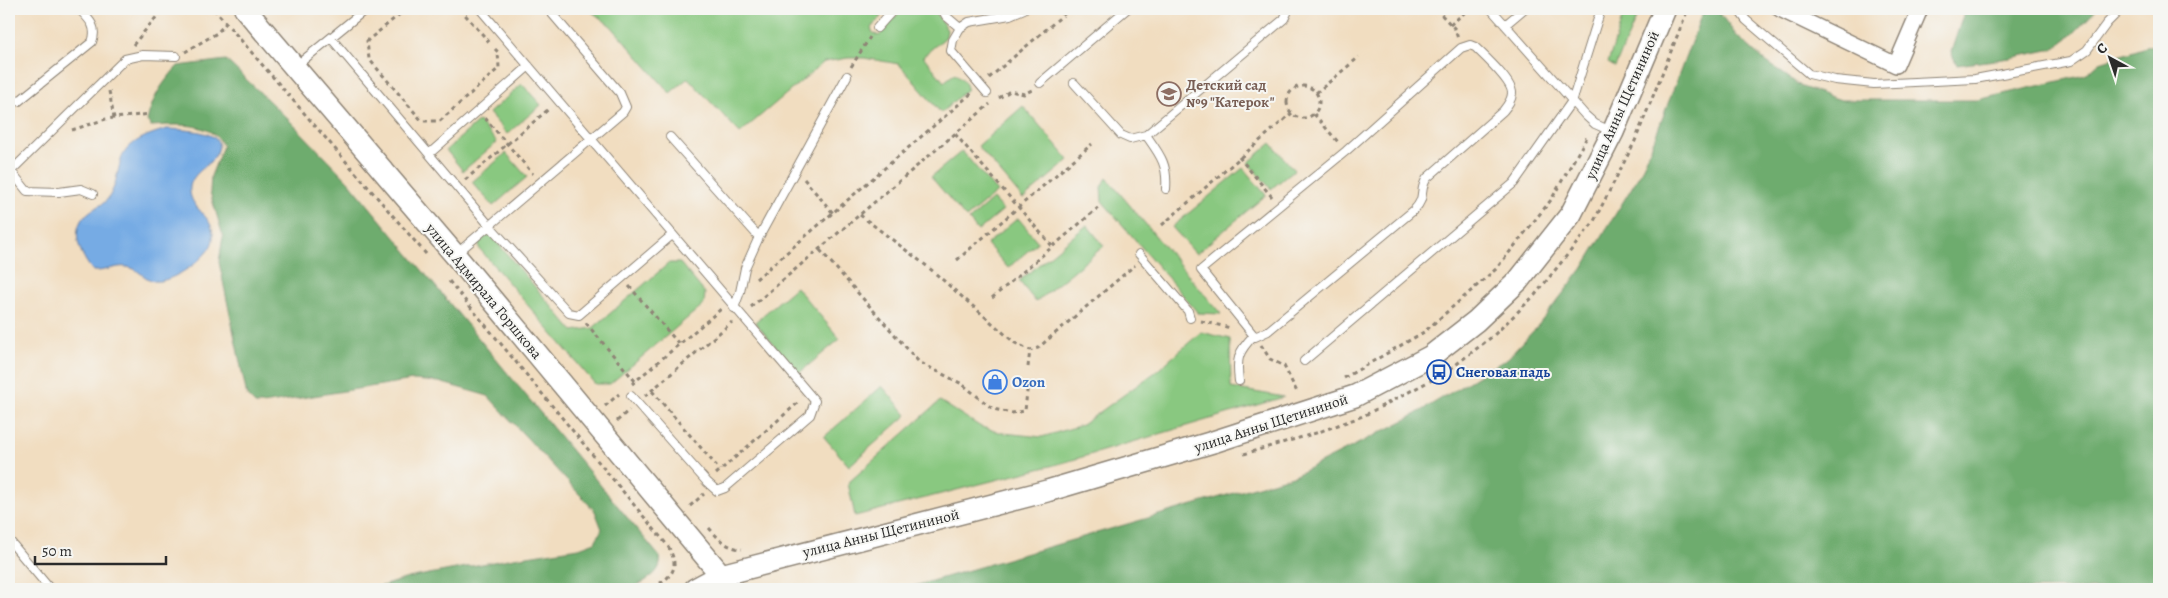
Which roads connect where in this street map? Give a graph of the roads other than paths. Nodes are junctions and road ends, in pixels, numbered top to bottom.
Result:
1 (79, 9) edge
2 (245, 9) edge
3 (366, 9) edge
4 (480, 9) edge
5 (548, 9) edge
6 (894, 9) edge
7 (942, 9) edge
8 (1024, 9) edge
9 (1127, 9) edge
10 (1286, 9) edge
11 (1491, 9) edge
12 (1524, 9) edge
13 (1601, 9) edge
14 (1665, 9) edge
15 (1738, 9) edge
16 (1780, 9) edge
17 (1920, 9) edge
18 (2121, 9) edge
19 (1505, 25) junction
20 (877, 28) road end
21 (960, 28) junction
22 (331, 38) junction
23 (176, 56) road end
24 (529, 66) junction
25 (296, 67) junction
26 (847, 76) road end
27 (1040, 83) road end
28 (1074, 83) dead end
29 (987, 93) dead end
30 (1572, 102) junction
31 (9, 103) edge
32 (1604, 128) junction
33 (1146, 135) junction
34 (670, 137) dead end
35 (591, 139) junction
36 (429, 154) junction
37 (1166, 189) dead end
38 (93, 194) dead end
39 (489, 225) junction
40 (672, 235) junction
41 (758, 237) junction
42 (454, 255) junction
43 (1141, 256) road end
44 (731, 305) junction
45 (1190, 318) road end
46 (1254, 335) junction
47 (1304, 361) dead end
48 (1239, 381) dead end
49 (631, 396) dead end
50 (9, 540) edge
51 (721, 574) junction
52 (50, 589) edge
53 (695, 589) edge

1 - 31 lane
2 - 25 main road, улица Адмирала Горшкова
3 - 22 lane
4 - 24 lane
5 - 35 lane
6 - 20 lane
7 - 21 lane
8 - 21 lane
9 - 27 lane
10 - 33 lane
11 - 19 lane
12 - 19 lane
13 - 30 lane
14 - 32 main road, улица Анны Щетининой
15 - 18 lane
16 - 17 street
19 - 30 lane
21 - 29 lane
22 - 25 lane
22 - 36 lane
23 - 38 lane
24 - 35 lane
24 - 36 lane
25 - 42 main road, улица Адмирала Горшкова
26 - 41 lane
28 - 33 lane
30 - 32 lane
30 - 47 lane
32 - 51 main road, улица Анны Щетининой
33 - 37 lane
34 - 41 lane
35 - 39 lane
35 - 40 lane
36 - 39 lane
39 - 40 lane
39 - 42 lane
40 - 44 lane
41 - 44 lane
42 - 51 main road, улица Адмирала Горшкова
43 - 45 lane
44 - 49 lane
46 - 46 lane
46 - 48 lane
50 - 52 lane
51 - 53 main road, улица Анны Щетининой

